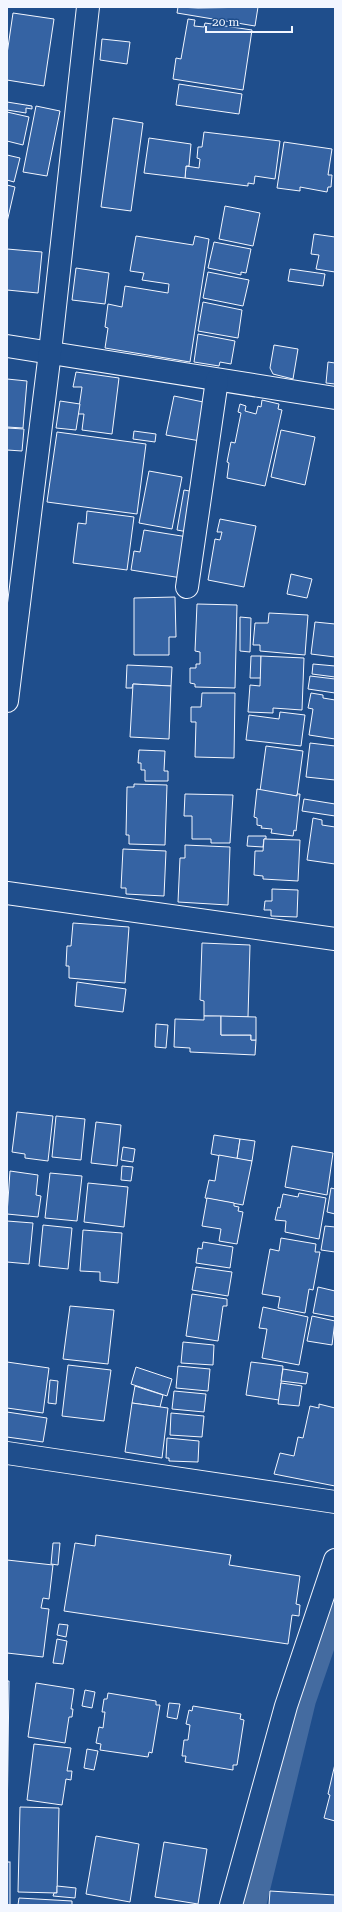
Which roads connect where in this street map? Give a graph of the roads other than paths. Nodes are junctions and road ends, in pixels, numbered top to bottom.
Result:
1 (88, 7) edge
2 (7, 346) edge
3 (50, 352) junction
4 (217, 380) junction
5 (335, 398) edge
6 (187, 588) dead end
7 (7, 701) edge
8 (7, 893) edge
9 (335, 938) edge
10 (7, 1453) edge
11 (335, 1502) edge
12 (335, 1560) edge
13 (231, 1905) edge

1 - 3 street
2 - 3 street
3 - 4 street
3 - 7 street
4 - 5 street
4 - 6 street
8 - 9 street
10 - 11 street
12 - 13 street

